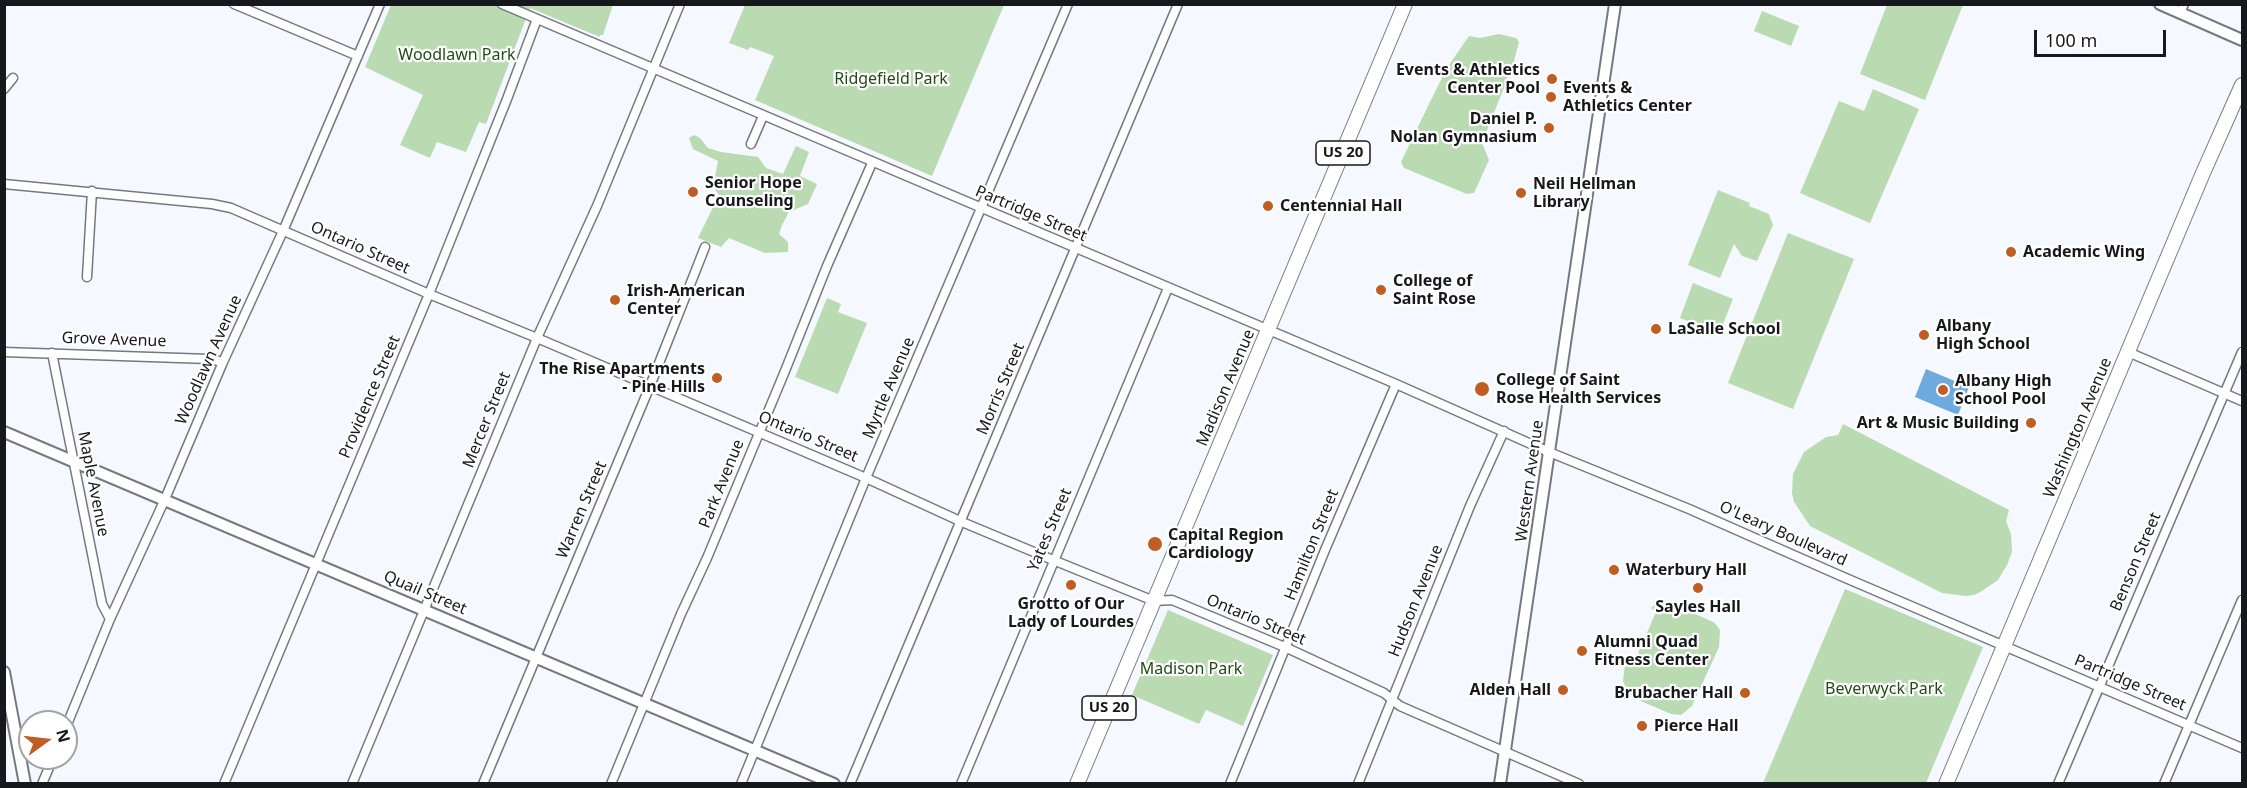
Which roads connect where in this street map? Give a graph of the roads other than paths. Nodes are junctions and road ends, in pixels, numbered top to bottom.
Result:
1 (234, 4) edge
2 (380, 4) edge
3 (502, 4) edge
4 (680, 4) edge
5 (1068, 4) edge
6 (1178, 4) edge
7 (1405, 4) edge
8 (1615, 4) edge
9 (2160, 4) edge
10 (2182, 9) edge
11 (537, 19) junction
12 (2242, 40) edge
13 (357, 56) junction
14 (654, 70) junction
15 (13, 78) dead end
16 (2242, 86) edge
17 (4, 89) edge
18 (763, 116) junction
19 (751, 144) dead end
20 (873, 163) junction
21 (4, 184) edge
22 (92, 191) junction
23 (982, 210) junction
24 (283, 231) junction
25 (705, 247) dead end
26 (1075, 249) junction
27 (87, 278) dead end
28 (1168, 288) junction
29 (429, 294) junction
30 (1268, 330) junction
31 (537, 338) junction
32 (4, 352) edge
33 (2128, 352) junction
34 (2242, 352) edge
35 (52, 353) junction
36 (223, 362) junction
37 (1396, 384) junction
38 (650, 386) junction
39 (2225, 394) junction
40 (2242, 401) edge
41 (1504, 431) junction
42 (4, 432) edge
43 (759, 433) junction
44 (1549, 452) junction
45 (74, 460) junction
46 (866, 478) junction
47 (165, 499) junction
48 (962, 522) junction
49 (1053, 560) junction
50 (316, 565) junction
51 (2242, 600) edge
52 (1154, 601) junction
53 (426, 609) junction
54 (110, 619) junction
55 (2005, 645) junction
56 (1287, 648) junction
57 (537, 657) junction
58 (4, 672) edge
59 (2100, 686) junction
60 (1393, 700) junction
61 (645, 703) junction
62 (73, 710) edge
63 (2189, 725) junction
64 (2242, 748) edge
65 (754, 751) junction
66 (1505, 752) junction
67 (25, 783) edge
68 (224, 783) edge
69 (352, 783) edge
70 (483, 783) edge
71 (611, 783) edge
72 (741, 783) edge
73 (834, 783) edge
74 (850, 783) edge
75 (961, 783) edge
76 (1077, 783) edge
77 (1230, 783) edge
78 (1358, 783) edge
79 (1500, 783) edge
80 (1579, 783) edge
81 (1946, 783) edge
82 (2058, 783) edge
83 (2164, 783) edge

1 - 13 street
2 - 13 street, Woodlawn Avenue
3 - 11 street, Partridge Street
4 - 14 street, Mercer Street
5 - 23 street, Myrtle Avenue
6 - 26 street, Morris Street
7 - 30 main road, Madison Avenue / US 20
8 - 44 street, Western Avenue
9 - 10 street
10 - 12 street
11 - 14 street, Partridge Street
11 - 29 street, Providence Street
13 - 24 street, Woodlawn Avenue
14 - 18 street, Partridge Street
14 - 31 street, Mercer Street
15 - 17 street
16 - 33 main road, Washington Avenue
18 - 19 street
18 - 20 street, Partridge Street
20 - 23 street, Partridge Street
20 - 43 street, Park Avenue
21 - 22 street, Ontario Street
22 - 24 street, Ontario Street
22 - 27 street
23 - 26 street, Partridge Street
23 - 46 street, Myrtle Avenue
24 - 29 street, Ontario Street
24 - 36 street, Woodlawn Avenue
25 - 38 street, Warren Street
26 - 28 street, Partridge Street
26 - 48 street, Morris Street
28 - 30 street, Partridge Street
28 - 49 street, Yates Street
29 - 31 street, Ontario Street
29 - 50 street, Providence Street
30 - 37 street, Partridge Street
30 - 52 main road, Madison Avenue / US 20
31 - 38 street, Ontario Street
31 - 53 street, Mercer Street
32 - 35 street, Grove Avenue
33 - 39 street
33 - 55 main road, Washington Avenue
34 - 39 street, Benson Street
35 - 36 street, Grove Avenue
35 - 45 street, Maple Avenue
36 - 47 street, Woodlawn Avenue
37 - 41 street, Partridge Street
37 - 56 street, Hamilton Street
38 - 43 street, Ontario Street
38 - 57 street, Warren Street
39 - 40 street
39 - 59 street, Benson Street
41 - 44 street, Partridge Street
41 - 60 street, Hudson Avenue
42 - 45 street, Quail Street
43 - 46 street, Ontario Street
43 - 61 street, Park Avenue
44 - 55 street, O'Leary Boulevard
44 - 66 street, Western Avenue
45 - 47 street, Quail Street
45 - 54 street, Maple Avenue
46 - 48 street, Ontario Street
46 - 65 street, Myrtle Avenue
47 - 50 street, Quail Street
47 - 54 street, Woodlawn Avenue
48 - 49 street, Ontario Street
48 - 74 street, Morris Street
49 - 52 street, Ontario Street
49 - 75 street, Yates Street
50 - 53 street, Quail Street
50 - 68 street, Providence Street
51 - 63 street
52 - 56 street, Ontario Street
52 - 76 main road, Madison Avenue / US 20
53 - 57 street, Quail Street
53 - 69 street, Mercer Street
54 - 62 street, Woodlawn Avenue
55 - 59 street, Partridge Street
55 - 81 main road, Washington Avenue
56 - 60 street, Ontario Street
56 - 77 street, Hamilton Street
57 - 61 street, Quail Street
57 - 70 street, Warren Street
58 - 67 street
59 - 63 street, Partridge Street
59 - 82 street, Benson Street
60 - 66 street, Ontario Street
60 - 78 street, Hudson Avenue
61 - 65 street, Quail Street
61 - 71 street, Park Avenue
63 - 64 street, Partridge Street
63 - 83 street
65 - 72 street, Myrtle Avenue
65 - 73 street, Quail Street
66 - 79 street, Western Avenue
66 - 80 street, Ontario Street

